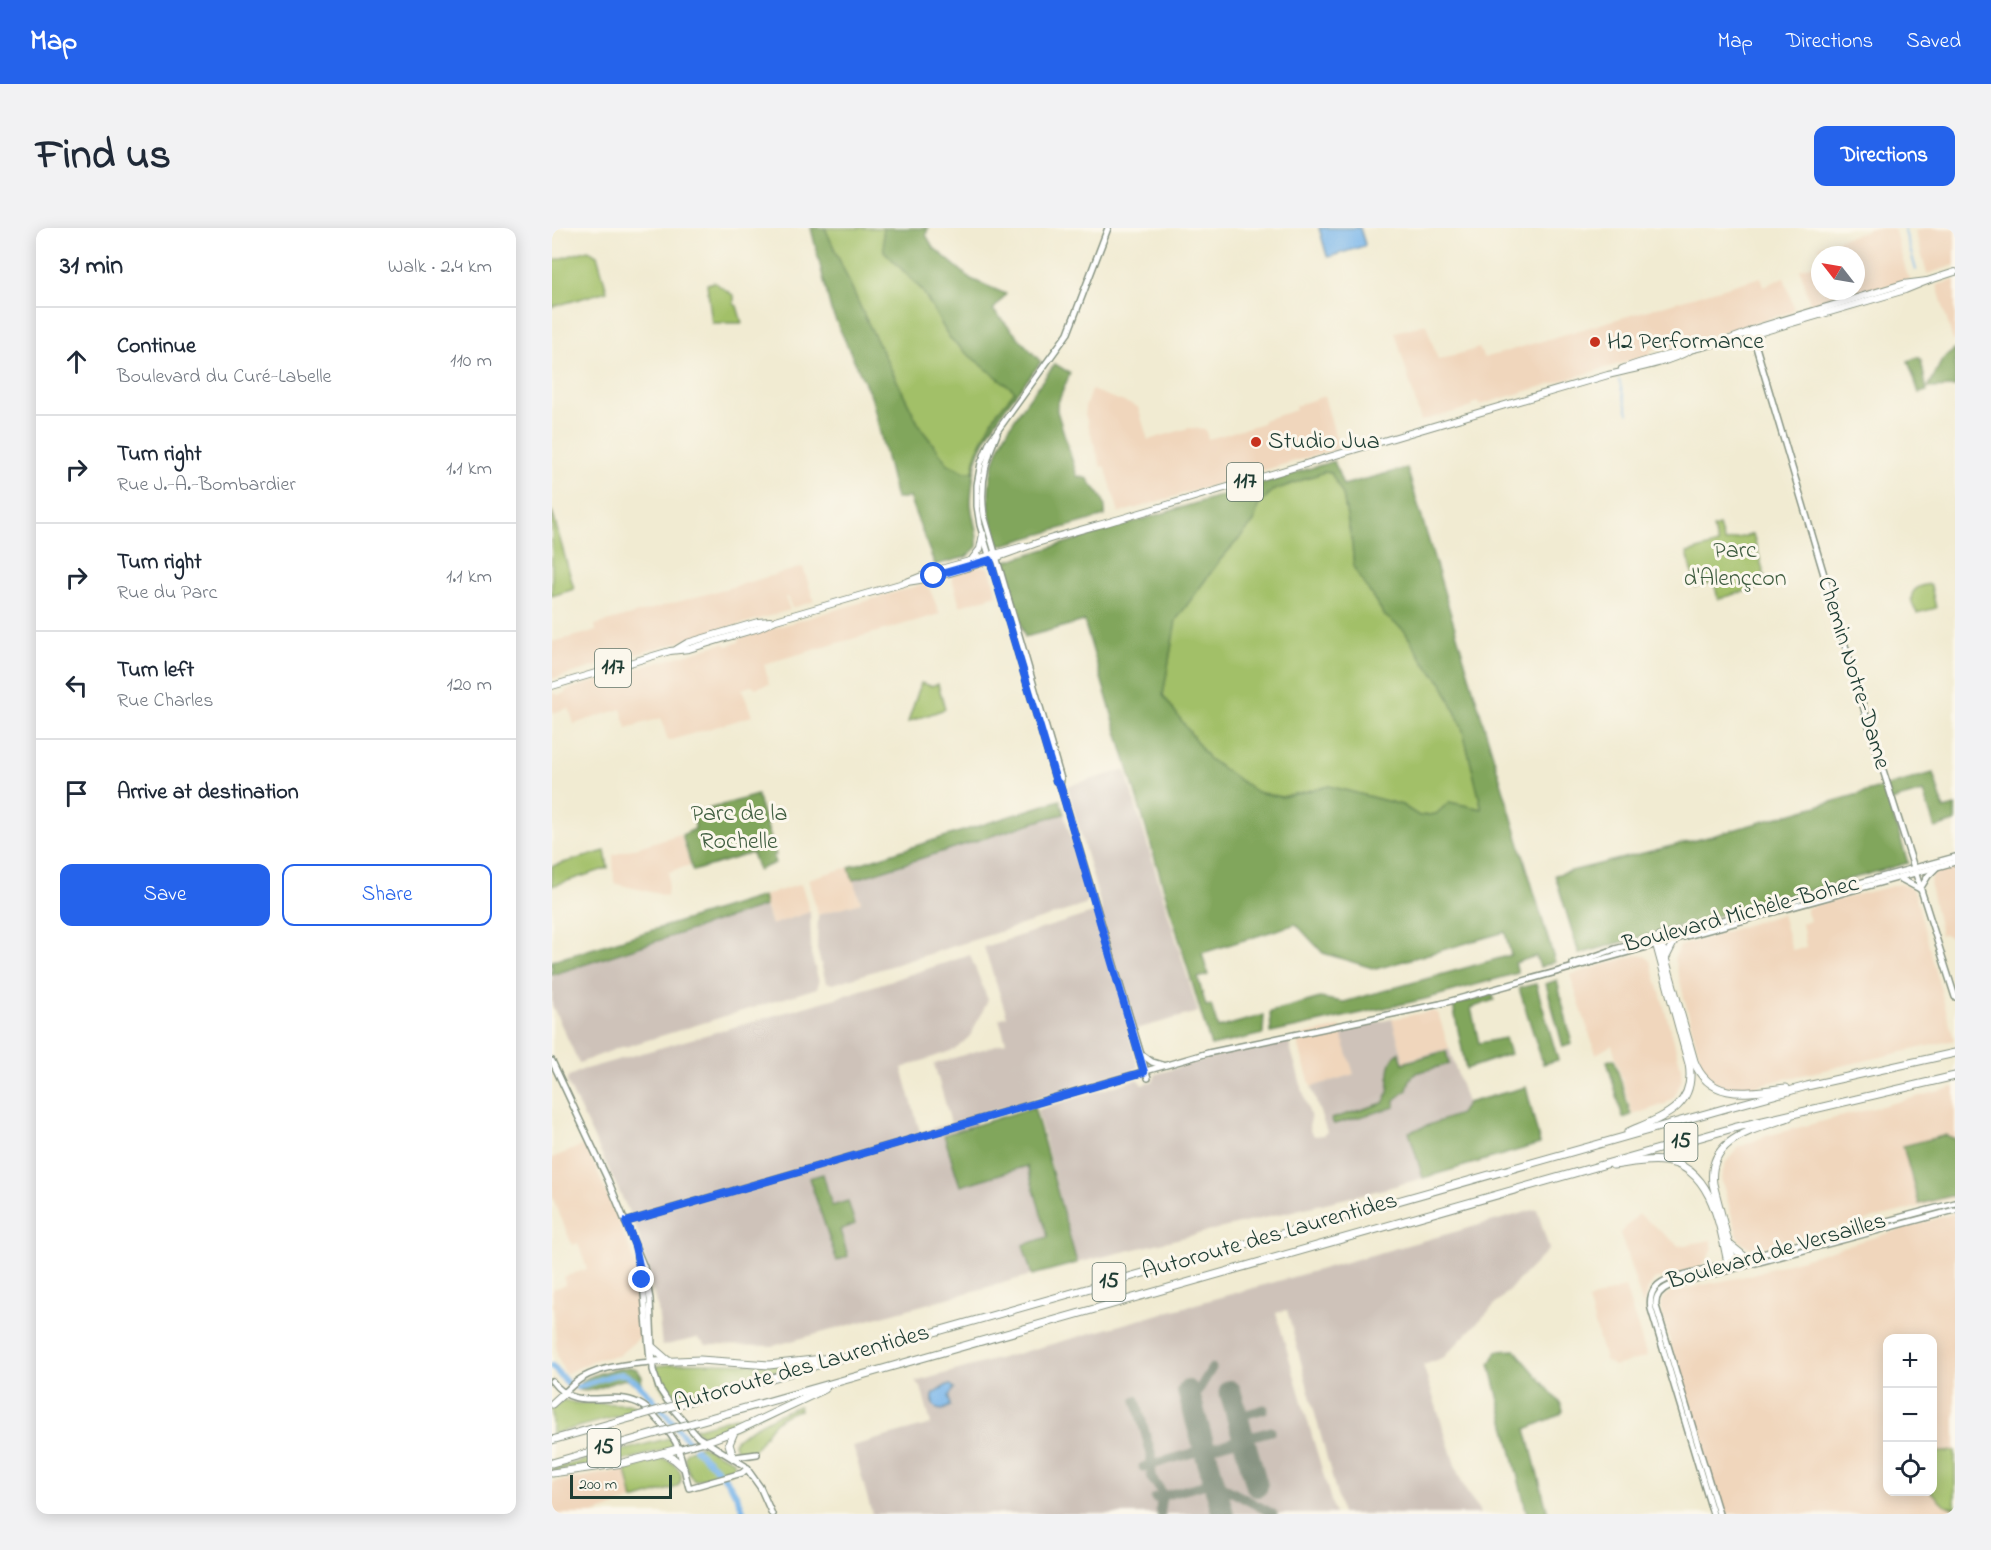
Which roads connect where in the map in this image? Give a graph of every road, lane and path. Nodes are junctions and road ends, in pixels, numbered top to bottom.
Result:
1 (1108, 228) edge
2 (1955, 272) edge
3 (1754, 333) junction
4 (1006, 420) junction
5 (983, 534) junction
6 (992, 556) junction
7 (970, 560) junction
8 (907, 582) junction
9 (552, 686) edge
10 (1955, 856) edge
11 (1955, 862) edge
12 (1938, 867) junction
13 (1915, 870) junction
14 (1899, 878) junction
15 (1920, 889) junction
16 (1675, 939) junction
17 (1658, 941) junction
18 (1666, 957) junction
19 (1955, 997) edge
20 (1127, 1010) junction
21 (1955, 1053) edge
22 (1142, 1054) junction
23 (552, 1061) edge
24 (1167, 1065) junction
25 (1146, 1072) junction
26 (1955, 1076) edge
27 (1807, 1086) junction
28 (1809, 1109) junction
29 (1607, 1141) junction
30 (1592, 1168) junction
31 (1955, 1203) edge
32 (1955, 1210) edge
33 (626, 1222) junction
34 (1729, 1243) junction
35 (1746, 1258) junction
36 (1732, 1266) junction
37 (650, 1347) junction
38 (854, 1355) junction
39 (668, 1360) junction
40 (634, 1364) junction
41 (652, 1364) junction
42 (846, 1379) junction
43 (552, 1381) edge
44 (564, 1393) junction
45 (552, 1404) edge
46 (734, 1432) junction
47 (552, 1440) edge
48 (704, 1442) junction
49 (678, 1449) junction
50 (664, 1453) junction
51 (757, 1454) dead end
52 (733, 1457) junction
53 (552, 1463) edge
54 (683, 1467) junction
55 (748, 1468) junction
56 (552, 1473) edge
57 (772, 1514) edge
58 (1713, 1514) edge
59 (1719, 1514) edge

1 - 4 street
2 - 3 main road, 117
3 - 6 main road, 117
3 - 13 street, Chemin Notre-Dame
4 - 5 street
4 - 6 street
5 - 6 street
5 - 7 main road
6 - 7 main road, 117
6 - 8 main road, 117
6 - 20 street
7 - 8 main road, 117
8 - 9 main road, 117
10 - 13 street, Boulevard Michèle-Bohec
11 - 12 street, Boulevard Michèle-Bohec
12 - 13 street, Boulevard Michèle-Bohec
12 - 15 street
13 - 14 street, Boulevard Michèle-Bohec
13 - 15 street, Chemin Notre-Dame
13 - 17 street, Boulevard Michèle-Bohec
14 - 15 street
14 - 16 street, Boulevard Michèle-Bohec
15 - 19 street, Chemin Notre-Dame
16 - 17 street, Boulevard Michèle-Bohec
16 - 18 highway
17 - 18 highway
17 - 24 street, Boulevard Michèle-Bohec
17 - 29 highway
18 - 27 highway
20 - 22 street
20 - 25 street
21 - 27 highway, Autoroute des Laurentides / 15
22 - 24 street
22 - 25 street
23 - 33 street
24 - 25 street, Boulevard Michèle-Bohec
25 - 33 street, Boulevard Michèle-Bohec
26 - 28 highway, Autoroute des Laurentides / 15
27 - 29 highway, Autoroute des Laurentides / 15
28 - 30 highway, Autoroute des Laurentides / 15
28 - 34 highway
29 - 38 highway, Autoroute des Laurentides / 15
30 - 36 highway
30 - 42 highway, Autoroute des Laurentides / 15
31 - 35 street, Boulevard de Versailles
32 - 36 street, Boulevard de Versailles
33 - 37 street
34 - 35 highway
34 - 36 highway
35 - 36 street, Boulevard de Versailles
36 - 58 street, Boulevard de Versailles
36 - 59 street, Boulevard de Versailles
37 - 39 highway
37 - 40 street
37 - 41 street
38 - 39 highway
38 - 47 highway, Autoroute des Laurentides / 15, bridge
39 - 41 highway
40 - 41 street
40 - 44 street
41 - 48 street
42 - 46 highway
42 - 53 highway, Autoroute des Laurentides / 15, bridge
43 - 44 street
44 - 45 highway
44 - 49 street
46 - 48 highway
46 - 52 highway
48 - 49 street
48 - 52 street
49 - 50 highway
49 - 54 street
50 - 54 highway
50 - 56 highway
51 - 52 street
52 - 55 street
54 - 55 street
55 - 57 street

